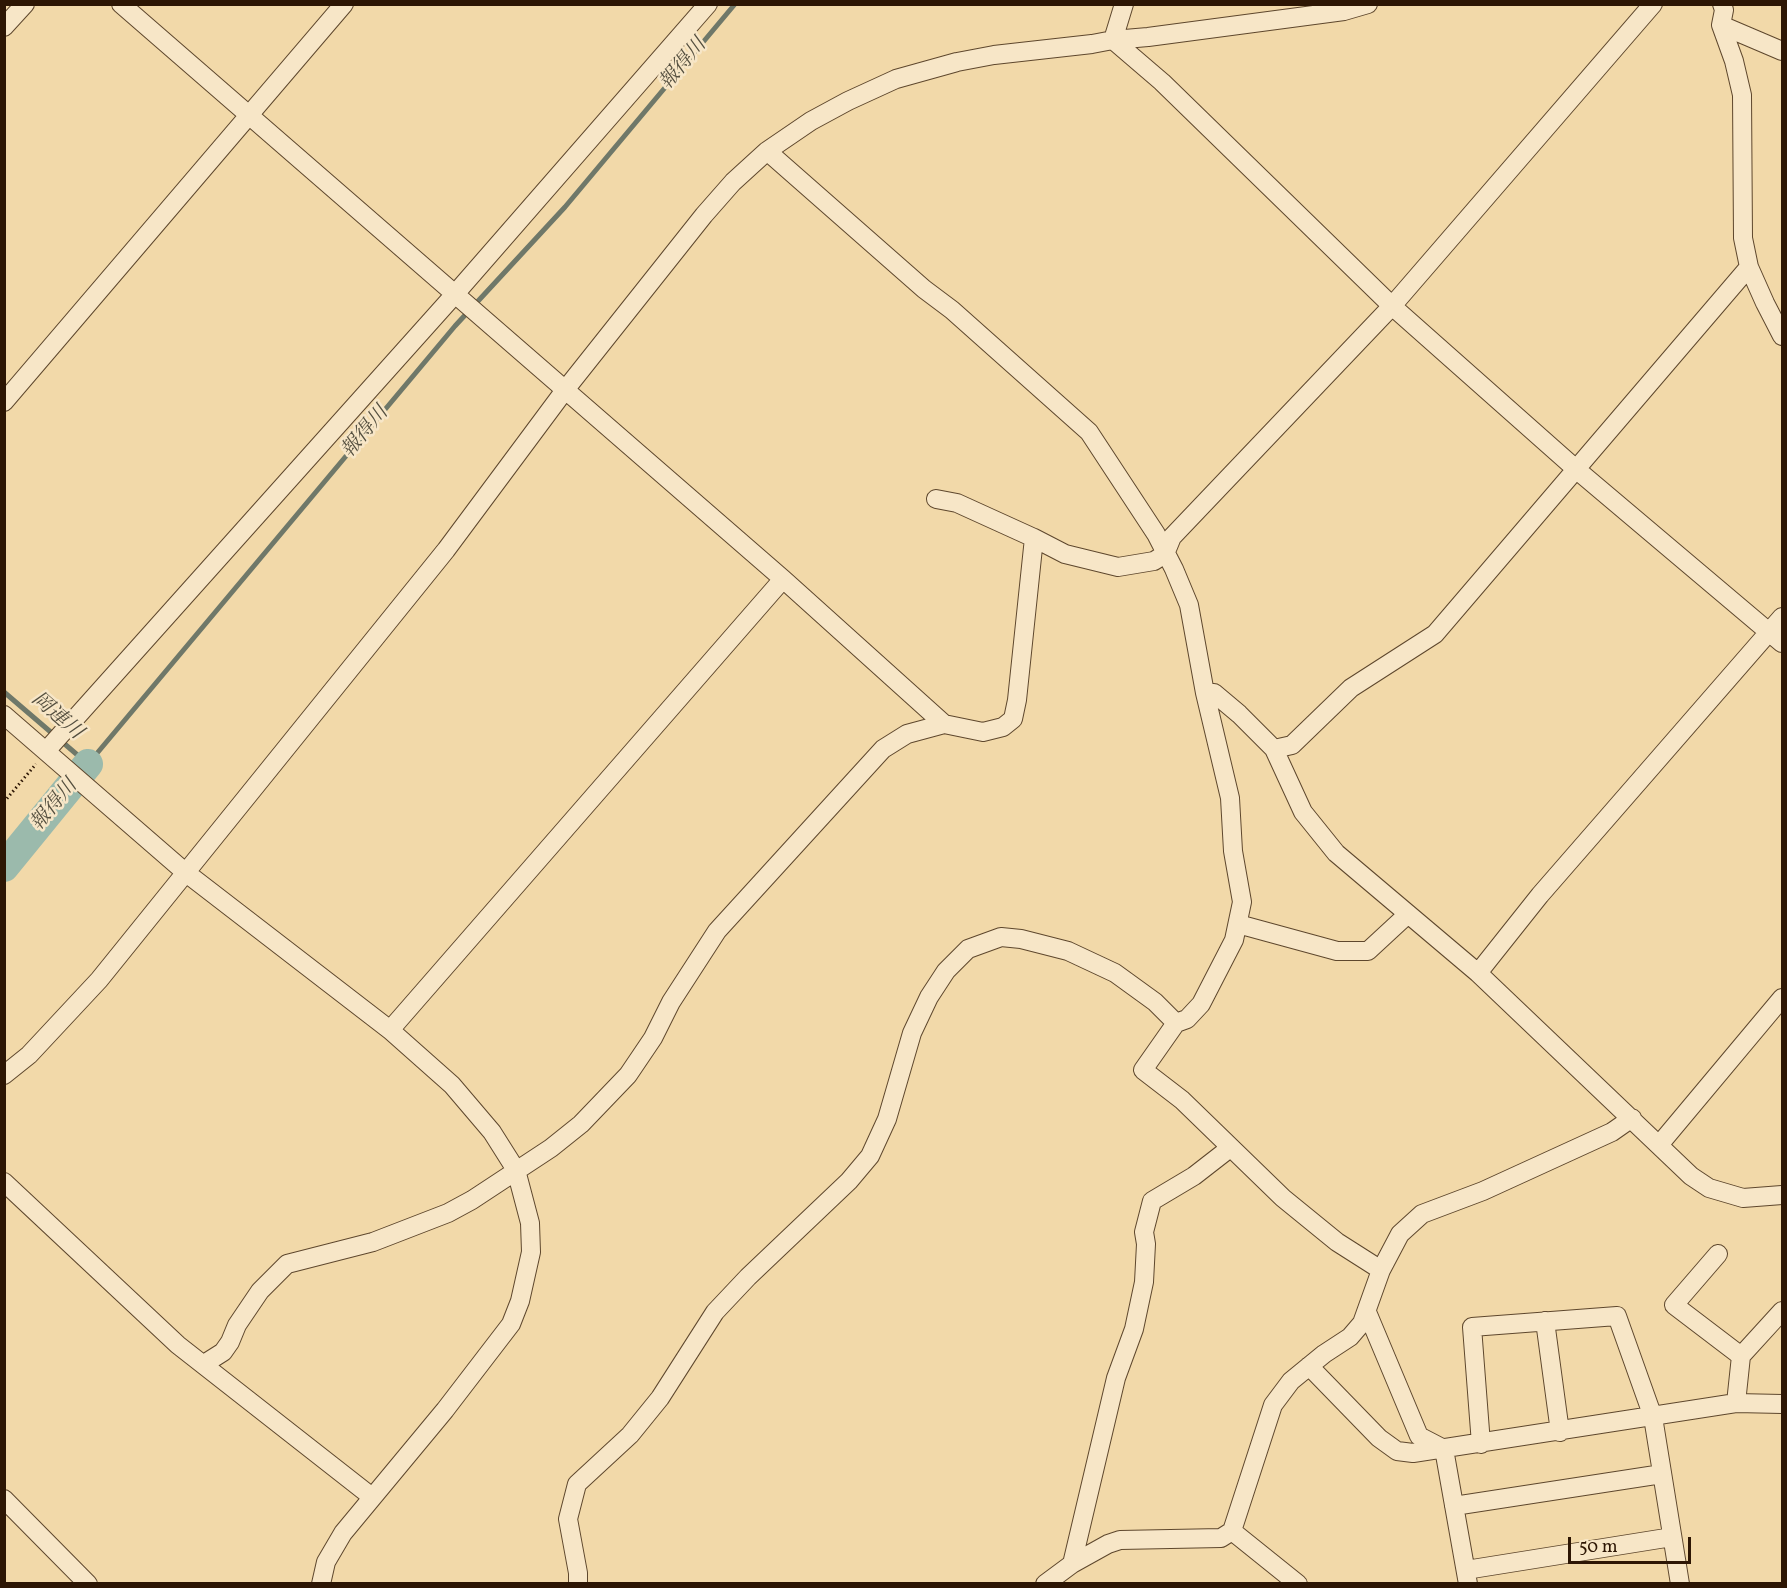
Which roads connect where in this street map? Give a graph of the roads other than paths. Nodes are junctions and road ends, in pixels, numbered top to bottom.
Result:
1 (25, 4) edge
2 (121, 4) edge
3 (344, 4) edge
4 (708, 4) edge
5 (1124, 4) edge
6 (1368, 4) edge
7 (1653, 4) edge
8 (1722, 4) edge
9 (1721, 25) junction
10 (4, 27) edge
11 (1113, 40) junction
12 (1782, 51) edge
13 (248, 116) junction
14 (767, 152) junction
15 (1749, 267) junction
16 (459, 297) junction
17 (1392, 306) junction
18 (1782, 336) edge
19 (565, 390) junction
20 (4, 402) edge
21 (1577, 470) junction
22 (936, 499) dead end
23 (1034, 538) junction
24 (1165, 554) junction
25 (783, 579) junction
26 (1782, 617) edge
27 (1776, 638) edge
28 (1205, 693) junction
29 (4, 715) edge
30 (944, 724) junction
31 (1274, 749) junction
32 (51, 755) junction
33 (185, 872) junction
34 (1408, 914) junction
35 (1238, 924) junction
36 (1478, 974) junction
37 (1782, 998) edge
38 (1176, 1023) junction
39 (390, 1030) junction
40 (4, 1075) edge
41 (1632, 1118) junction
42 (1659, 1145) junction
43 (1230, 1148) junction
44 (516, 1170) junction
45 (4, 1182) edge
46 (1782, 1196) edge
47 (1718, 1254) dead end
48 (1381, 1270) junction
49 (1782, 1311) edge
50 (1368, 1312) junction
51 (1545, 1321) junction
52 (1741, 1356) junction
53 (204, 1364) junction
54 (1310, 1366) junction
55 (1736, 1403) junction
56 (1782, 1404) edge
57 (1653, 1417) junction
58 (1560, 1431) junction
59 (1481, 1444) junction
60 (1444, 1449) junction
61 (1662, 1474) junction
62 (372, 1497) junction
63 (4, 1499) edge
64 (1454, 1506) junction
65 (1232, 1531) junction
66 (1672, 1537) junction
67 (1072, 1564) junction
68 (1467, 1577) edge
69 (1049, 1582) edge
70 (88, 1584) edge
71 (321, 1584) edge
72 (578, 1584) edge
73 (1298, 1584) edge
74 (1680, 1584) edge

1 - 10 street
2 - 13 street
3 - 13 street
4 - 16 street
5 - 11 street
6 - 11 street
7 - 17 street
8 - 9 street
9 - 12 street
9 - 15 street
11 - 14 street
11 - 17 street
13 - 16 street
13 - 20 street
14 - 19 street
14 - 24 street
15 - 18 street
15 - 21 street
16 - 19 street
16 - 32 street
17 - 21 street
17 - 24 street
19 - 25 street
19 - 33 street
21 - 27 street
21 - 31 street
22 - 23 street
23 - 24 street
23 - 30 street
24 - 28 street
25 - 30 street
25 - 39 street
26 - 27 street
27 - 36 street
28 - 31 street
28 - 35 street
29 - 32 street
30 - 44 street
31 - 34 street
32 - 33 street
33 - 39 street
33 - 40 street
34 - 35 street
34 - 36 street
35 - 38 street
36 - 41 street
37 - 42 street
38 - 43 street
38 - 72 street
39 - 44 street
41 - 42 street
41 - 48 street
42 - 46 street
43 - 48 street
43 - 67 street
44 - 53 street
44 - 62 street
45 - 53 street
47 - 52 street
48 - 50 street
49 - 52 street
50 - 54 street
50 - 60 street
51 - 57 street
51 - 58 street
51 - 59 street
52 - 55 street
53 - 62 street
54 - 60 street
54 - 65 street
55 - 56 street
55 - 57 street
57 - 58 street
57 - 61 street
58 - 59 street
59 - 60 street
60 - 64 street
61 - 64 street
61 - 66 street
62 - 71 street
63 - 70 street
64 - 68 street
65 - 67 street
65 - 73 street
66 - 68 street
66 - 74 street
67 - 69 street

